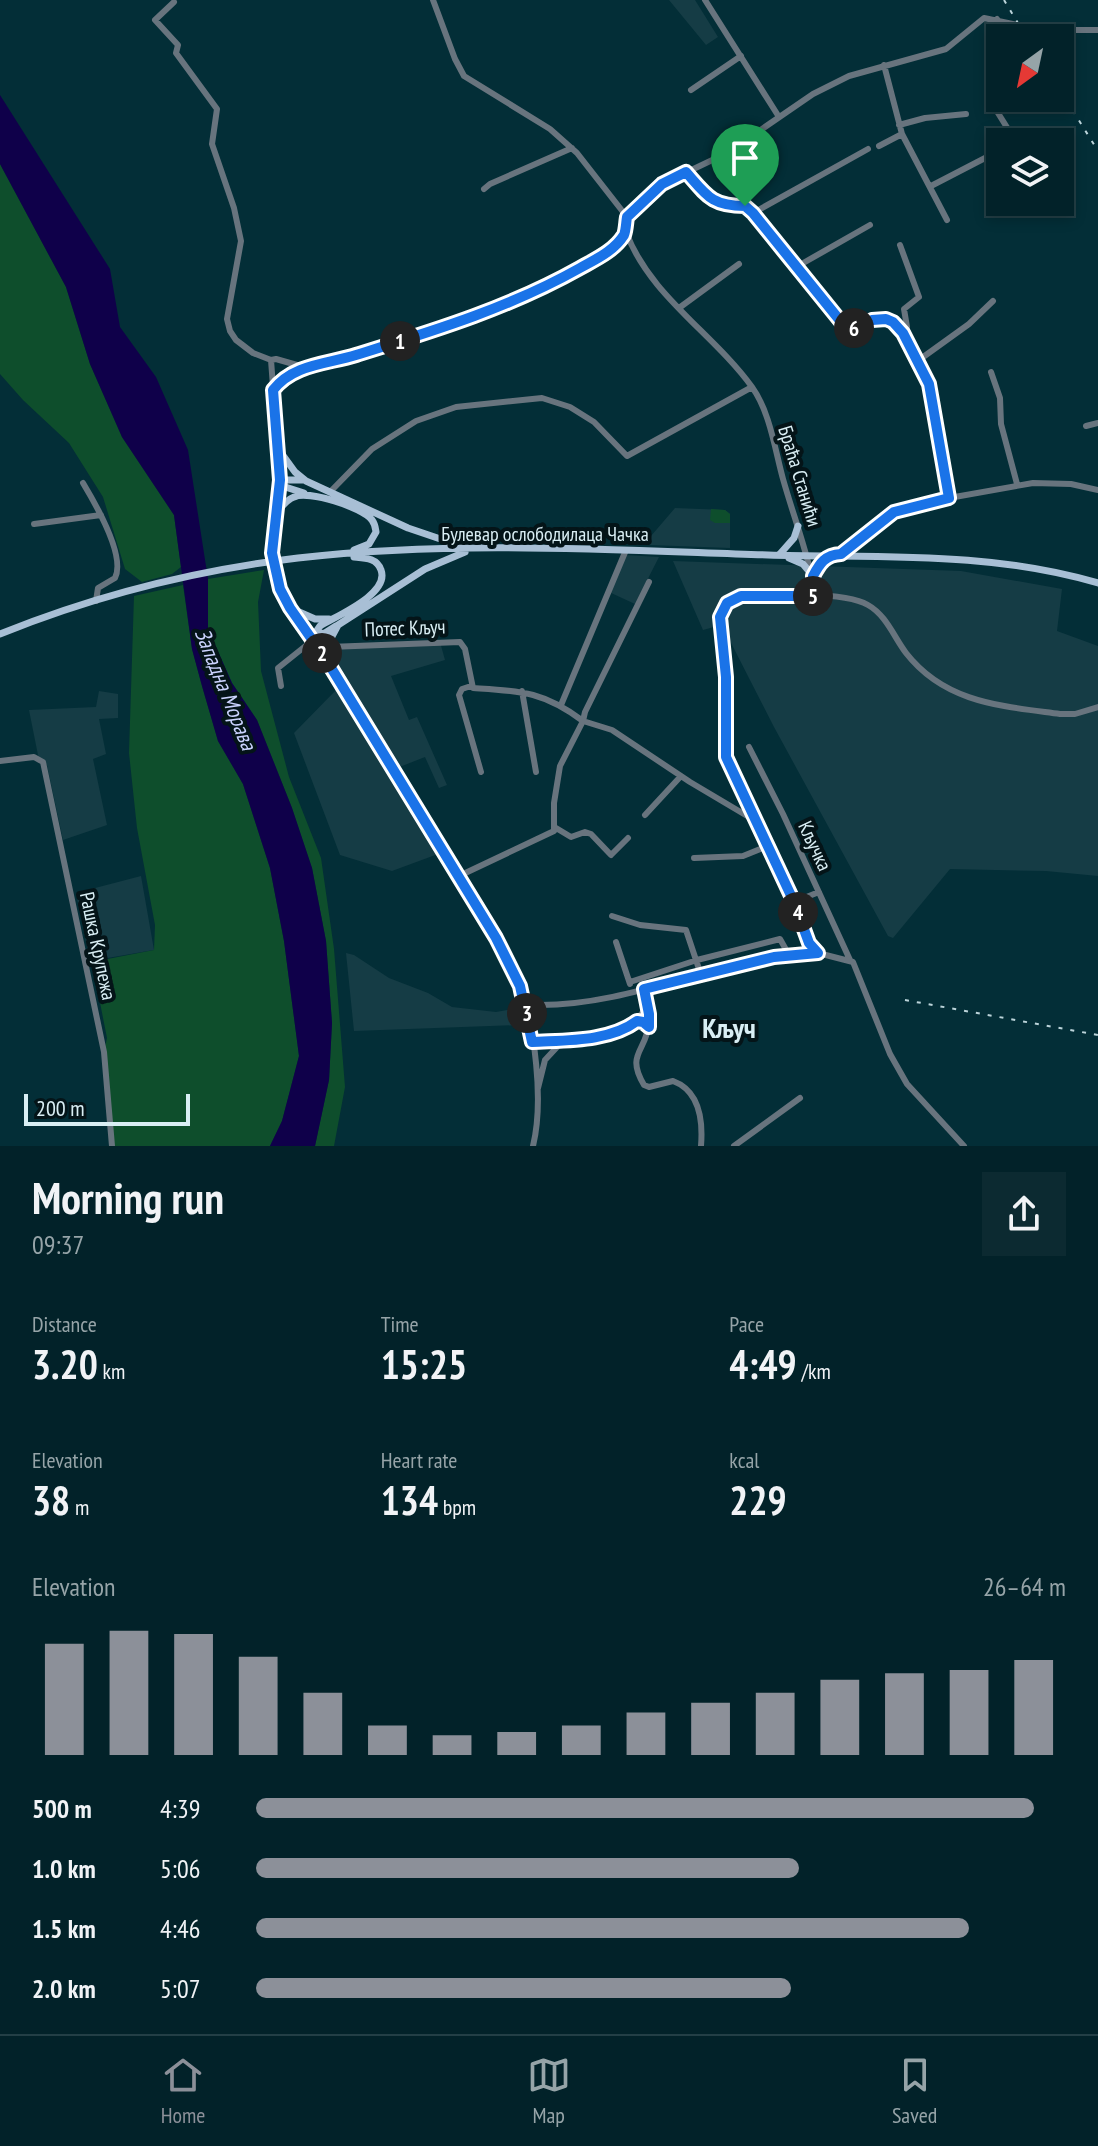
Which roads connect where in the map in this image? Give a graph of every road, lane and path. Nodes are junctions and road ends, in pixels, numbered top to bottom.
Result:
1 (433, 0) edge
2 (705, 0) edge
3 (174, 2) edge
4 (997, 19) junction
5 (1000, 24) edge
6 (1098, 30) edge
7 (741, 56) junction
8 (884, 65) junction
9 (691, 90) dead end
10 (966, 114) dead end
11 (779, 117) junction
12 (899, 125) junction
13 (902, 134) junction
14 (879, 146) dead end
15 (572, 148) junction
16 (868, 149) dead end
17 (986, 158) edge
18 (686, 172) junction
19 (931, 186) junction
20 (484, 189) dead end
21 (753, 213) junction
22 (627, 217) junction
23 (947, 220) dead end
24 (870, 225) dead end
25 (626, 232) junction
26 (900, 245) dead end
27 (739, 264) dead end
28 (798, 266) junction
29 (993, 301) dead end
30 (679, 308) junction
31 (903, 333) junction
32 (271, 360) junction
33 (919, 360) junction
34 (304, 367) junction
35 (991, 372) dead end
36 (752, 387) junction
37 (273, 390) junction
38 (1098, 423) edge
39 (1086, 426) dead end
40 (279, 450) junction
41 (306, 481) junction
42 (83, 483) dead end
43 (280, 483) junction
44 (1017, 484) junction
45 (1098, 490) edge
46 (330, 492) junction
47 (308, 496) junction
48 (949, 498) junction
49 (101, 515) junction
50 (275, 515) junction
51 (34, 524) dead end
52 (798, 526) junction
53 (469, 549) junction
54 (626, 550) junction
55 (345, 554) junction
56 (841, 554) junction
57 (779, 555) junction
58 (807, 555) junction
59 (831, 555) junction
60 (813, 576) junction
61 (649, 582) dead end
62 (1098, 583) edge
63 (816, 596) junction
64 (96, 601) junction
65 (290, 608) junction
66 (332, 618) junction
67 (338, 625) junction
68 (0, 634) edge
69 (312, 637) junction
70 (329, 647) junction
71 (327, 661) junction
72 (281, 686) dead end
73 (471, 686) junction
74 (522, 691) junction
75 (561, 705) junction
76 (1098, 707) edge
77 (583, 721) junction
78 (749, 747) dead end
79 (0, 761) edge
80 (481, 772) dead end
81 (536, 772) dead end
82 (681, 776) junction
83 (645, 815) dead end
84 (756, 821) junction
85 (556, 828) junction
86 (628, 838) dead end
87 (768, 846) junction
88 (694, 858) dead end
89 (459, 876) junction
90 (819, 892) junction
91 (794, 902) junction
92 (612, 916) dead end
93 (616, 942) dead end
94 (818, 953) junction
95 (789, 955) junction
96 (697, 960) junction
97 (850, 960) junction
98 (701, 975) junction
99 (630, 982) junction
100 (644, 989) junction
101 (633, 992) junction
102 (540, 1005) dead end
103 (647, 1005) junction
104 (637, 1021) junction
105 (649, 1027) junction
106 (569, 1040) junction
107 (532, 1042) junction
108 (558, 1046) junction
109 (533, 1052) junction
110 (536, 1093) junction
111 (800, 1098) dead end
112 (112, 1146) edge
113 (533, 1146) edge
114 (701, 1146) edge
115 (734, 1146) edge
116 (964, 1146) edge

1 - 15 street
2 - 7 street
3 - 32 street
4 - 5 street
4 - 6 street
4 - 8 street
7 - 9 street
7 - 11 street
8 - 11 street
8 - 12 street
10 - 12 street
11 - 18 street
12 - 13 street
13 - 14 street
13 - 19 street
15 - 20 street
15 - 22 street
16 - 21 street
17 - 19 street
18 - 21 street
18 - 22 street
19 - 23 street
21 - 28 street
22 - 25 street
24 - 28 street
25 - 30 street, Браћа Станићи
25 - 34 street
26 - 31 street
27 - 30 street
28 - 31 street
29 - 33 street
30 - 36 street, Браћа Станићи
31 - 33 street
32 - 34 street
32 - 37 street
33 - 48 street
34 - 37 street
35 - 44 street
36 - 46 street
36 - 52 street, Браћа Станићи
37 - 40 street
38 - 39 street
40 - 41 main road
40 - 43 street
41 - 43 main road
41 - 46 main road
42 - 49 street
43 - 47 main road
43 - 50 street
44 - 45 street
44 - 48 street
46 - 53 main road
47 - 50 main road
47 - 55 main road
48 - 56 street
49 - 51 street
49 - 64 street
50 - 65 street
52 - 57 main road
52 - 58 street, Браћа Станићи
53 - 54 main road, Булевар ослободилаца Чачка
53 - 55 main road, Булевар ослободилаца Чачка
53 - 67 main road
54 - 57 main road, Булевар ослободилаца Чачка
54 - 75 street
55 - 64 main road, Булевар ослободилаца Чачка
55 - 66 main road
56 - 59 main road, Булевар ослободилаца Чачка
56 - 62 main road, Булевар ослободилаца Чачка
57 - 58 main road, Булевар ослободилаца Чачка
57 - 60 main road
58 - 59 main road, Булевар ослободилаца Чачка
58 - 60 street, Браћа Станићи
59 - 60 main road
60 - 63 street, Браћа Станићи
61 - 77 street
63 - 76 street
63 - 84 street
64 - 68 main road, Булевар ослободилаца Чачка
65 - 66 main road
65 - 69 street
66 - 69 main road
67 - 69 main road
67 - 70 main road
69 - 71 street
69 - 72 street
70 - 71 main road
70 - 73 street, Потес Кључ
71 - 89 street
73 - 74 street
73 - 80 street
74 - 75 street
74 - 81 street
75 - 77 street
77 - 82 street
77 - 85 street
78 - 90 street, Кључка
79 - 112 street, Рашка Крупежа
82 - 83 street
82 - 84 street
84 - 87 street
85 - 86 street
85 - 89 street
87 - 88 street
87 - 91 street
89 - 107 street
90 - 91 street
90 - 97 street, Кључка
91 - 94 street
92 - 96 street
93 - 99 street
94 - 95 street
94 - 97 street
95 - 96 street
95 - 98 street
96 - 98 street
96 - 99 street
97 - 116 street, Кључка
98 - 100 street
99 - 101 street
100 - 101 street
100 - 103 street
101 - 102 street
103 - 104 street
103 - 105 street
104 - 105 street
104 - 106 street
105 - 114 street
106 - 107 street
106 - 108 street
107 - 109 street
108 - 109 street
108 - 110 street
109 - 110 street
110 - 113 street
111 - 115 street

